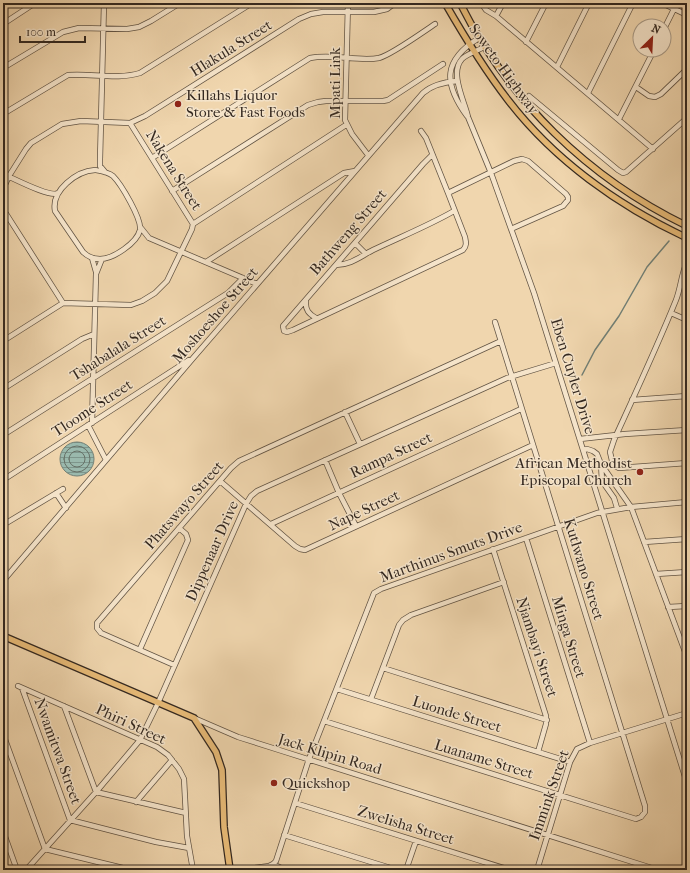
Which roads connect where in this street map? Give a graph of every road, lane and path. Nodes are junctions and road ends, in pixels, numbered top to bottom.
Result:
1 (35, 3) edge
2 (104, 3) edge
3 (180, 3) edge
4 (252, 3) edge
5 (348, 3) edge
6 (395, 3) edge
7 (445, 3) edge
8 (460, 3) edge
9 (481, 3) edge
10 (503, 3) edge
11 (546, 3) edge
12 (589, 3) edge
13 (633, 3) edge
14 (662, 3) edge
15 (674, 9) junction
16 (348, 12) junction
17 (687, 15) edge
18 (496, 16) junction
19 (670, 18) edge
20 (3, 24) edge
21 (435, 24) dead end
22 (103, 28) junction
23 (479, 38) junction
24 (526, 42) junction
25 (469, 44) junction
26 (484, 47) junction
27 (474, 52) junction
28 (347, 58) junction
29 (650, 58) edge
30 (443, 64) dead end
31 (3, 68) edge
32 (557, 68) junction
33 (687, 69) edge
34 (102, 76) junction
35 (450, 81) junction
36 (457, 81) junction
37 (636, 87) junction
38 (588, 93) junction
39 (529, 96) dead end
40 (346, 102) junction
41 (3, 114) edge
42 (468, 118) junction
43 (687, 118) edge
44 (619, 120) junction
45 (101, 121) junction
46 (130, 122) junction
47 (346, 125) junction
48 (421, 131) dead end
49 (653, 149) junction
50 (368, 155) junction
51 (432, 155) junction
52 (152, 158) junction
53 (100, 160) junction
54 (90, 171) junction
55 (355, 171) junction
56 (105, 172) junction
57 (490, 173) junction
58 (3, 174) edge
59 (9, 176) junction
60 (3, 189) edge
61 (172, 191) junction
62 (448, 192) junction
63 (46, 193) junction
64 (58, 193) junction
65 (54, 203) junction
66 (3, 209) edge
67 (454, 212) junction
68 (193, 224) junction
69 (687, 226) edge
70 (141, 228) junction
71 (511, 229) junction
72 (137, 237) junction
73 (149, 238) junction
74 (687, 238) edge
75 (355, 243) junction
76 (182, 252) junction
77 (366, 254) junction
78 (92, 258) junction
79 (102, 259) junction
80 (206, 262) junction
81 (687, 262) edge
82 (336, 265) junction
83 (96, 274) junction
84 (243, 278) junction
85 (682, 279) junction
86 (687, 282) edge
87 (257, 284) junction
88 (306, 300) junction
89 (63, 303) junction
90 (95, 305) junction
91 (671, 313) junction
92 (316, 318) junction
93 (687, 320) edge
94 (495, 322) dead end
95 (94, 334) junction
96 (3, 341) edge
97 (501, 341) junction
98 (194, 357) junction
99 (556, 363) junction
100 (687, 367) edge
101 (512, 376) junction
102 (93, 379) junction
103 (687, 385) edge
104 (3, 389) edge
105 (687, 396) edge
106 (632, 400) junction
107 (521, 409) junction
108 (345, 412) junction
109 (90, 424) junction
110 (687, 430) edge
111 (617, 434) junction
112 (3, 435) edge
113 (580, 439) junction
114 (360, 444) junction
115 (533, 445) junction
116 (584, 450) junction
117 (106, 460) junction
118 (325, 460) junction
119 (687, 463) edge
120 (601, 464) junction
121 (3, 480) edge
122 (220, 481) junction
123 (63, 489) dead end
124 (339, 492) junction
125 (56, 494) junction
126 (687, 502) edge
127 (246, 504) junction
128 (631, 506) junction
129 (66, 508) junction
130 (617, 508) junction
131 (602, 512) junction
132 (271, 524) junction
133 (3, 525) edge
134 (356, 526) junction
135 (558, 527) junction
136 (179, 528) junction
137 (526, 538) junction
138 (687, 539) edge
139 (644, 542) junction
140 (493, 549) junction
141 (687, 572) edge
142 (656, 574) junction
143 (3, 581) edge
144 (504, 582) junction
145 (687, 606) edge
146 (668, 608) junction
147 (3, 636) edge
148 (680, 639) junction
149 (687, 639) edge
150 (140, 649) junction
151 (687, 657) edge
152 (174, 665) junction
153 (383, 668) junction
154 (20, 687) joint
155 (337, 688) junction
156 (371, 699) junction
157 (158, 703) junction
158 (64, 706) junction
159 (687, 713) edge
160 (194, 718) junction
161 (667, 719) junction
162 (547, 720) junction
163 (324, 722) junction
164 (622, 733) junction
165 (3, 734) edge
166 (140, 740) junction
167 (590, 743) junction
168 (538, 752) junction
169 (172, 760) junction
170 (309, 760) junction
171 (570, 762) junction
172 (687, 783) edge
173 (96, 792) junction
174 (561, 795) junction
175 (136, 802) junction
176 (295, 803) junction
177 (186, 813) junction
178 (636, 819) joint
179 (70, 820) junction
180 (3, 831) edge
181 (548, 834) junction
182 (284, 835) junction
183 (416, 841) junction
184 (189, 848) junction
185 (45, 849) junction
186 (273, 864) junction
187 (265, 868) edge
188 (17, 870) edge
189 (26, 870) edge
190 (131, 870) edge
191 (193, 870) edge
192 (230, 870) edge
193 (241, 870) edge
194 (285, 870) edge
195 (397, 870) edge
196 (406, 870) edge
197 (510, 870) edge
198 (537, 870) edge
199 (658, 870) edge

1 - 20 street
2 - 22 street
3 - 22 street
4 - 34 street
5 - 16 street, Mpati Link
6 - 16 street, Hlakula Street
7 - 25 main road, Soweto Highway
8 - 23 main road, Soweto Highway
9 - 18 street
10 - 18 street
11 - 24 street
12 - 32 street
13 - 38 street
14 - 15 street
15 - 17 street
15 - 19 street
16 - 28 street, Mpati Link
16 - 46 street, Hlakula Street
18 - 24 street
21 - 28 street
22 - 31 street
22 - 34 street
23 - 25 street
23 - 26 main road, Soweto Highway
24 - 32 street
25 - 27 main road, Soweto Highway
25 - 35 street
26 - 27 street, Eben Cuyler Drive
26 - 69 main road, Soweto Highway
27 - 36 street, Eben Cuyler Drive
27 - 74 main road, Soweto Highway
28 - 40 street, Mpati Link
28 - 52 street
29 - 37 street
30 - 40 street
32 - 38 street
33 - 37 street
34 - 41 street
34 - 45 street
35 - 36 street, Moshoeshoe Street
35 - 42 street, Eben Cuyler Drive
35 - 50 street, Moshoeshoe Street
36 - 42 street, Eben Cuyler Drive
37 - 44 street
38 - 44 street
39 - 49 street
40 - 47 street, Mpati Link
40 - 61 street
42 - 57 street, Eben Cuyler Drive
43 - 49 street
44 - 49 street
45 - 46 street, Nakena Street
45 - 53 street
45 - 59 street, Nakena Street
46 - 52 street, Nakena Street
47 - 50 street, Mpati Link
47 - 68 street
48 - 51 street
50 - 55 street, Moshoeshoe Street
51 - 62 street
51 - 75 street, Bathweng Street
52 - 61 street, Nakena Street
53 - 54 street
53 - 56 street
54 - 56 street
54 - 64 street
55 - 80 street
55 - 87 street, Moshoeshoe Street
56 - 70 street
57 - 62 street
57 - 71 street, Eben Cuyler Drive
57 - 71 street
58 - 59 street
59 - 60 street, Nakena Street
59 - 63 street
61 - 68 street, Nakena Street
62 - 67 street
63 - 64 street
63 - 65 street
64 - 65 street
65 - 78 street
66 - 89 street
67 - 77 street
67 - 92 street
68 - 76 street, Nakena Street
70 - 72 street
70 - 73 street
71 - 99 street, Eben Cuyler Drive
72 - 73 street
72 - 79 street
73 - 76 street
75 - 77 street
75 - 82 street, Bathweng Street
76 - 80 street
76 - 90 street, Nakena Street
77 - 82 street
78 - 79 street
78 - 83 street
79 - 83 street
80 - 84 street
81 - 85 street
82 - 88 street, Bathweng Street
83 - 90 street
84 - 87 street
84 - 102 street, Tshabalala Street
85 - 86 street
85 - 91 street
87 - 98 street, Moshoeshoe Street
88 - 92 street
88 - 92 street, Bathweng Street
89 - 90 street, Nakena Street
89 - 96 street
90 - 95 street
91 - 93 street
91 - 106 street
94 - 97 street, Kutlwano Street
95 - 102 street
95 - 104 street
97 - 101 street, Kutlwano Street
97 - 108 street, Phatswayo Street
98 - 109 street, Tloome Street
98 - 117 street, Moshoeshoe Street
99 - 101 street, Dippenaar Drive
99 - 113 street, Eben Cuyler Drive
100 - 103 street
101 - 107 street, Kutlwano Street
101 - 114 street, Dippenaar Drive
102 - 109 street
102 - 112 street, Tshabalala Street
105 - 106 street
106 - 111 street
107 - 115 street, Kutlwano Street
107 - 124 street, Rampa Street
108 - 114 street
108 - 122 street, Phatswayo Street
109 - 117 street
109 - 121 street, Tloome Street
110 - 111 street
111 - 113 street
111 - 119 street
113 - 116 street, Eben Cuyler Drive
114 - 118 street, Dippenaar Drive
115 - 134 street, Nape Street
115 - 135 street, Kutlwano Street
116 - 120 street
116 - 131 street, Eben Cuyler Drive
117 - 129 street, Moshoeshoe Street
118 - 124 street
118 - 127 street, Dippenaar Drive
120 - 128 street
120 - 130 street
122 - 127 street, Nape Street
122 - 136 street, Phatswayo Street
123 - 125 street
124 - 132 street, Rampa Street
124 - 134 street
125 - 129 street
125 - 133 street
126 - 128 street, Marthinus Smuts Drive
127 - 132 street, Nape Street
127 - 152 street, Dippenaar Drive
128 - 130 street, Marthinus Smuts Drive
128 - 139 street
129 - 143 street, Moshoeshoe Street
130 - 131 street, Marthinus Smuts Drive
131 - 135 street, Marthinus Smuts Drive
131 - 161 street, Eben Cuyler Drive
132 - 134 street, Nape Street
135 - 137 street, Marthinus Smuts Drive
135 - 164 street, Kutlwano Street
136 - 150 street
136 - 150 street, Phatswayo Street
137 - 140 street, Marthinus Smuts Drive
137 - 167 street, Minga Street
138 - 139 street
139 - 142 street
140 - 144 street, Njambayi Street
140 - 155 street, Marthinus Smuts Drive
141 - 142 street
142 - 146 street
144 - 153 street
144 - 162 street, Njambayi Street
145 - 146 street
146 - 148 street
147 - 157 main road, Jack Klipin Road
148 - 149 street
148 - 151 street
150 - 152 street, Phatswayo Street
152 - 157 street, Dippenaar Drive
153 - 156 street
153 - 162 street
154 - 158 street, Phiri Street
154 - 179 street, Nwamitwa Street
155 - 156 street, Luonde Street
155 - 163 street, Marthinus Smuts Drive
156 - 168 street, Luonde Street
157 - 160 main road, Jack Klipin Road
157 - 166 street, Dippenaar Drive
158 - 166 street, Phiri Street
158 - 173 street
159 - 161 street, Immink Street
160 - 170 street, Jack Klipin Road
160 - 192 main road
161 - 164 street, Immink Street
161 - 172 street, Eben Cuyler Drive
162 - 168 street, Njambayi Street
163 - 170 street, Marthinus Smuts Drive
163 - 174 street, Luaname Street
164 - 167 street, Immink Street
164 - 178 street, Kutlwano Street
165 - 185 street
166 - 169 street, Phiri Street
166 - 173 street, Dippenaar Drive
167 - 171 street, Immink Street
168 - 171 street, Luonde Street
169 - 175 street
169 - 177 street, Phiri Street
170 - 176 street, Marthinus Smuts Drive
170 - 181 street, Jack Klipin Road
171 - 174 street, Immink Street
173 - 175 street
173 - 179 street, Dippenaar Drive
174 - 178 street, Luaname Street
174 - 181 street, Immink Street
175 - 177 street
176 - 182 street, Marthinus Smuts Drive
176 - 183 street, Zwelisha Street
177 - 184 street, Phiri Street
179 - 184 street, Nwamitwa Street
179 - 185 street, Dippenaar Drive
180 - 188 street
181 - 198 street, Immink Street
181 - 199 street, Jack Klipin Road
182 - 186 street, Marthinus Smuts Drive
182 - 195 street
183 - 196 street
183 - 197 street, Zwelisha Street
184 - 191 street, Phiri Street
185 - 189 street, Dippenaar Drive
185 - 190 street
186 - 187 street
186 - 194 street
187 - 193 street

